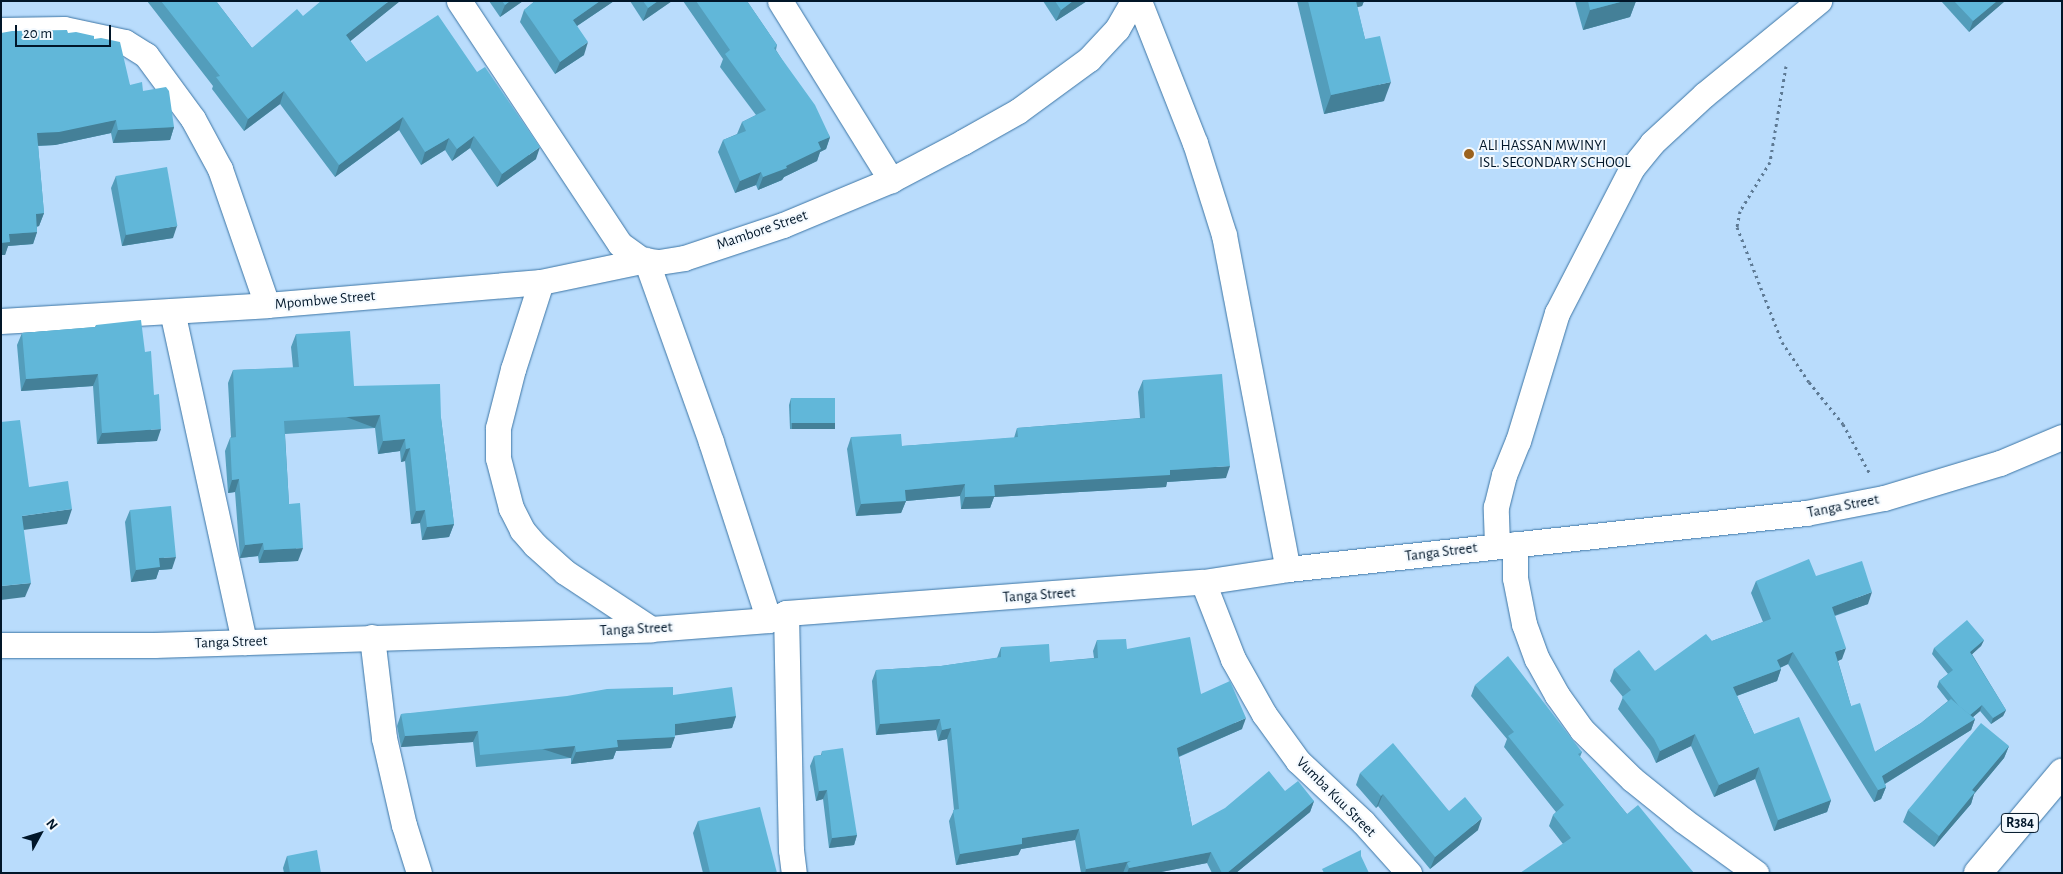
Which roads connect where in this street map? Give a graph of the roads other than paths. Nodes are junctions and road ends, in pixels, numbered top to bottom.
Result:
1 (459, 1) edge
2 (780, 1) edge
3 (1819, 1) edge
4 (1133, 2) edge
5 (1, 30) edge
6 (891, 180) junction
7 (646, 260) junction
8 (541, 282) junction
9 (267, 305) junction
10 (172, 311) junction
11 (1, 321) edge
12 (2062, 437) edge
13 (1506, 545) junction
14 (1288, 569) junction
15 (1203, 582) junction
16 (778, 617) junction
17 (651, 629) junction
18 (372, 637) junction
19 (244, 642) junction
20 (1, 645) edge
21 (2062, 773) edge
22 (419, 873) edge
23 (794, 873) edge
24 (1409, 873) edge
25 (1756, 873) edge
26 (1978, 873) edge

1 - 7 street, Mambore Street
2 - 6 street
3 - 13 street
4 - 6 street, Mambore Street
4 - 14 street
5 - 9 street
6 - 7 street, Mambore Street
7 - 8 street, Mpombwe Street
7 - 16 street
8 - 9 street, Mpombwe Street
8 - 17 street
9 - 10 street, Mpombwe Street
10 - 11 street, Mpombwe Street
10 - 19 street
12 - 13 street, Tanga Street
13 - 14 street, Tanga Street
13 - 25 street
14 - 15 street, Tanga Street
15 - 16 street, Tanga Street
15 - 24 street, Vumba Kuu Street
16 - 17 street, Tanga Street
16 - 23 street
17 - 18 street, Tanga Street
18 - 19 street, Tanga Street
18 - 22 street
19 - 20 street, Tanga Street
21 - 26 main road, R384

